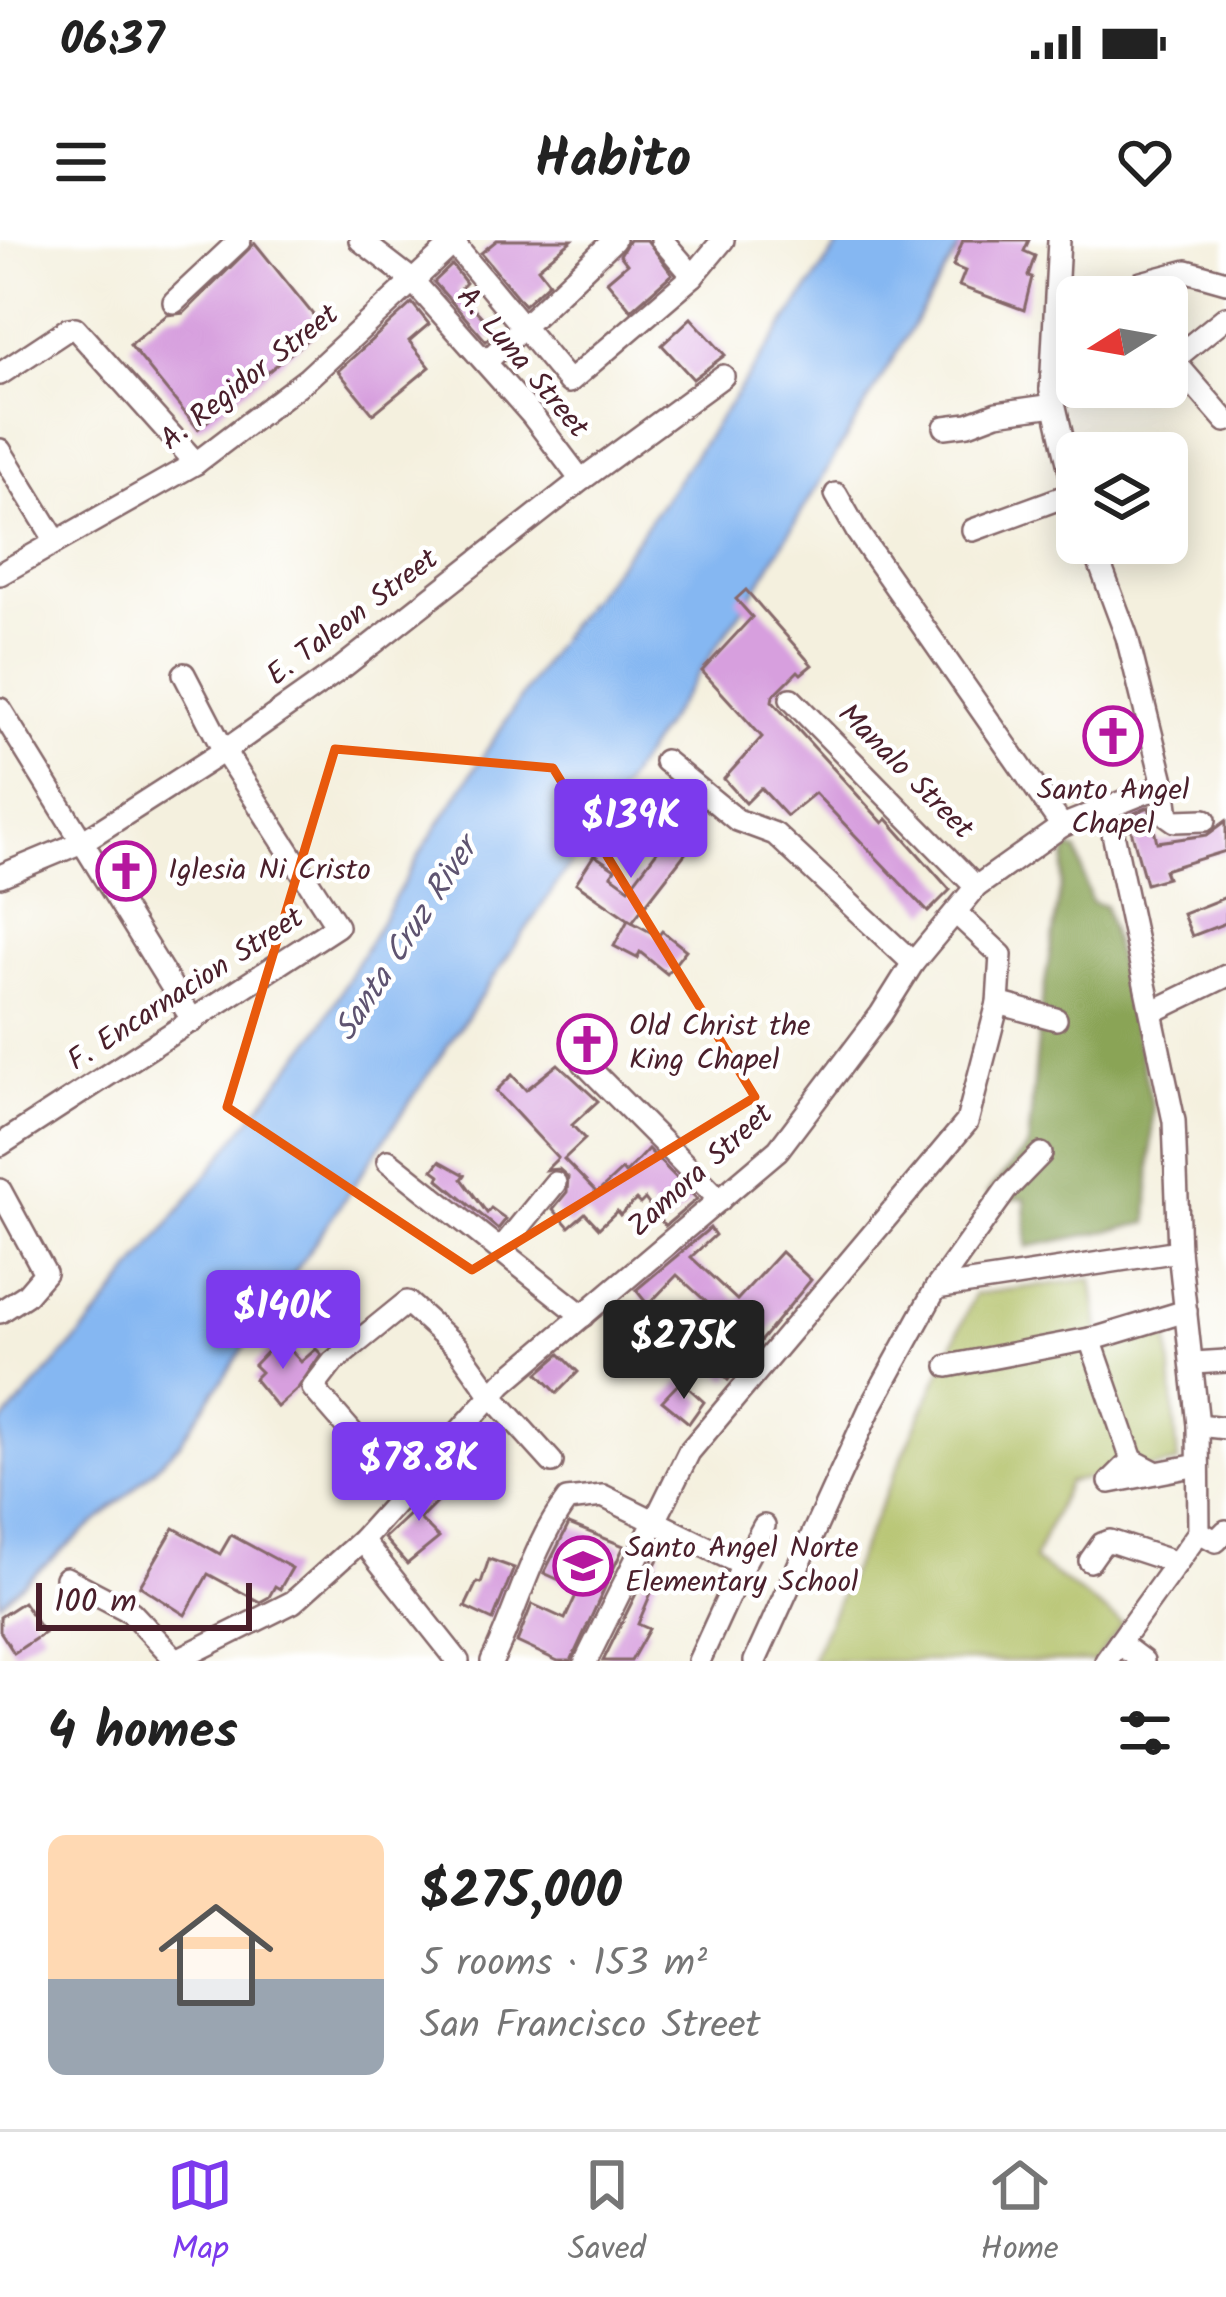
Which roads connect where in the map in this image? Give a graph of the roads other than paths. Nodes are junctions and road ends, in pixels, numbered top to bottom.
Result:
1 (240, 240) edge
2 (361, 240) edge
3 (614, 240) edge
4 (662, 240) edge
5 (723, 240) edge
6 (1059, 240) edge
7 (455, 242) edge
8 (694, 276) junction
9 (1168, 276) edge
10 (412, 280) junction
11 (1226, 282) edge
12 (174, 302) dead end
13 (1225, 322) edge
14 (524, 327) junction
15 (1188, 348) edge
16 (486, 362) junction
17 (0, 374) edge
18 (722, 376) dead end
19 (1188, 380) edge
20 (1056, 396) edge
21 (1052, 398) junction
22 (1226, 421) edge
23 (945, 427) dead end
24 (1060, 432) edge
25 (0, 450) edge
26 (196, 463) junction
27 (581, 480) junction
28 (836, 494) dead end
29 (1056, 503) edge
30 (973, 530) dead end
31 (56, 541) junction
32 (1100, 564) edge
33 (0, 574) edge
34 (184, 674) dead end
35 (791, 699) dead end
36 (0, 709) edge
37 (224, 751) junction
38 (665, 761) dead end
39 (1164, 785) junction
40 (1107, 805) junction
41 (1205, 820) dead end
42 (1062, 826) junction
43 (82, 842) junction
44 (0, 876) edge
45 (976, 887) junction
46 (956, 913) junction
47 (913, 963) junction
48 (1226, 976) edge
49 (998, 1004) junction
50 (1152, 1012) junction
51 (1056, 1019) dead end
52 (193, 1021) junction
53 (584, 1063) dead end
54 (0, 1145) edge
55 (1041, 1154) dead end
56 (388, 1161) dead end
57 (555, 1183) dead end
58 (0, 1190) edge
59 (720, 1200) junction
60 (501, 1249) junction
61 (1179, 1252) junction
62 (936, 1288) junction
63 (1186, 1311) junction
64 (0, 1312) edge
65 (583, 1316) junction
66 (1090, 1339) junction
67 (1226, 1361) edge
68 (1194, 1363) junction
69 (948, 1366) dead end
70 (493, 1397) junction
71 (1198, 1425) junction
72 (1226, 1428) edge
73 (1132, 1460) junction
74 (552, 1462) dead end
75 (1198, 1465) junction
76 (1157, 1473) junction
77 (403, 1491) junction
78 (655, 1524) junction
79 (764, 1526) dead end
80 (1226, 1531) edge
81 (1199, 1532) junction
82 (362, 1540) junction
83 (1090, 1561) dead end
84 (1177, 1563) junction
85 (743, 1565) junction
86 (66, 1578) dead end
87 (212, 1651) edge
88 (1112, 1652) edge
89 (176, 1661) edge
90 (458, 1661) edge
91 (492, 1661) edge
92 (586, 1661) edge
93 (699, 1661) edge
94 (755, 1661) edge
95 (1143, 1661) edge

1 - 12 street
2 - 10 street, A. Luna Street
3 - 14 street
4 - 8 street
5 - 8 street
6 - 21 street
7 - 10 street, A. Regidor Street
7 - 14 street
8 - 14 street
9 - 11 street
10 - 16 street, A. Luna Street
10 - 26 street, A. Regidor Street
13 - 15 street
14 - 16 street
16 - 27 street, A. Luna Street
17 - 26 street
18 - 27 street, E. Taleon Street
19 - 22 street
20 - 21 street
21 - 23 street
21 - 24 street
25 - 31 street
26 - 31 street, A. Regidor Street
27 - 37 street, E. Taleon Street
28 - 42 street
29 - 30 street
31 - 33 street, A. Regidor Street
32 - 39 street
34 - 37 street, F. Encarnacion Street
35 - 45 street, Manalo Street
36 - 43 street
37 - 43 street, E. Taleon Street
37 - 52 street, F. Encarnacion Street
38 - 47 street
39 - 40 street, Zamora Street
39 - 41 street
40 - 42 street, Zamora Street
40 - 50 street
42 - 45 street, Zamora Street
43 - 44 street, E. Taleon Street
43 - 52 street
45 - 46 street, Zamora Street
46 - 47 street, Zamora Street
46 - 49 street
47 - 59 street, Zamora Street
48 - 50 street
49 - 51 street
49 - 78 street
50 - 61 street
52 - 54 street, F. Encarnacion Street
53 - 59 street
55 - 62 street
56 - 60 street
57 - 60 street
58 - 64 street
59 - 65 street, Zamora Street
60 - 65 street
61 - 62 street
61 - 63 street
62 - 94 street
63 - 66 street
63 - 68 street
65 - 70 street, Zamora Street
66 - 69 street
66 - 73 street
67 - 68 street
68 - 71 street
70 - 74 street
70 - 77 street, Zamora Street
70 - 77 street
71 - 72 street
71 - 75 street
73 - 76 street
73 - 76 street
75 - 76 street
75 - 81 street
77 - 82 street, Zamora Street
78 - 85 street
78 - 91 street
78 - 92 street
79 - 85 street
80 - 81 street
81 - 84 street
82 - 87 street, Zamora Street
82 - 90 street
83 - 84 street
84 - 88 street
85 - 93 street
86 - 89 street
87 - 89 street, Zamora Street
88 - 95 street

